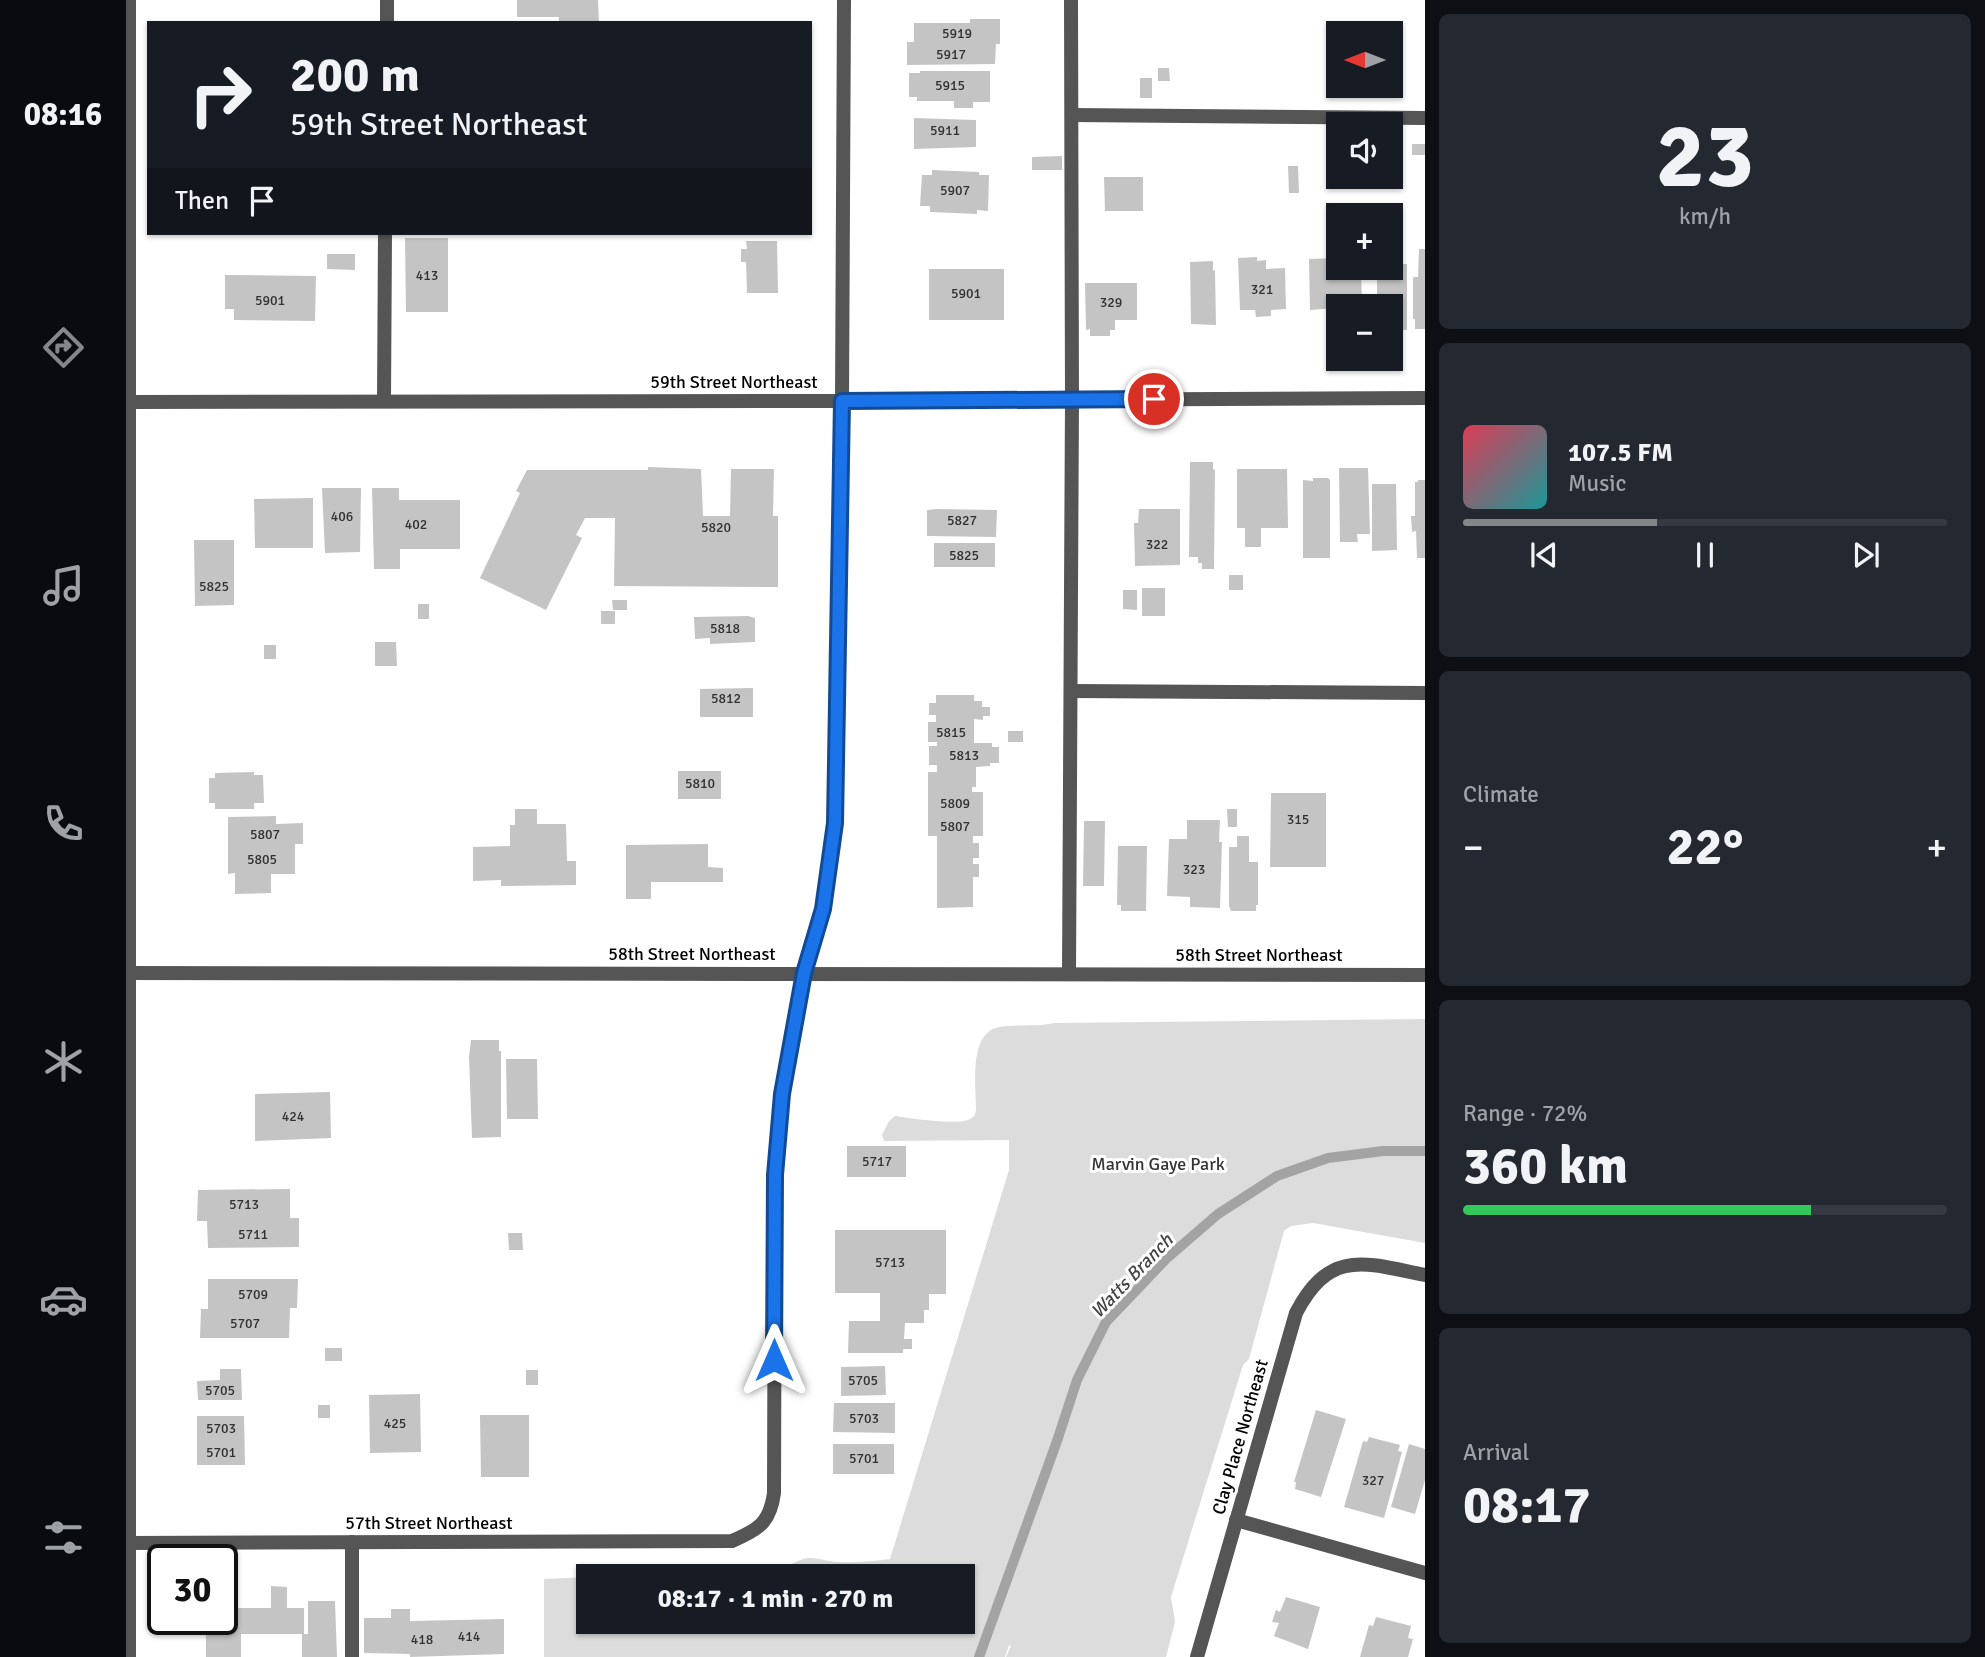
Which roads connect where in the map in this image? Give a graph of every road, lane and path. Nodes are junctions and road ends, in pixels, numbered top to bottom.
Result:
1 (129, 0) edge
2 (387, 0) edge
3 (844, 0) edge
4 (1072, 0) edge
5 (387, 21) edge
6 (1072, 115) junction
7 (1425, 118) edge
8 (385, 235) edge
9 (1425, 398) edge
10 (1072, 400) junction
11 (384, 401) junction
12 (842, 401) junction
13 (128, 402) edge
14 (1071, 691) junction
15 (1425, 693) edge
16 (127, 973) edge
17 (804, 973) junction
18 (1069, 974) junction
19 (1425, 975) edge
20 (127, 1253) edge
21 (1425, 1275) edge
22 (1236, 1520) junction
23 (352, 1542) junction
24 (127, 1543) edge
25 (1425, 1573) edge
26 (129, 1657) edge
27 (352, 1657) edge
28 (1197, 1657) edge

1 - 13 street
2 - 5 street
3 - 12 street
4 - 6 street
6 - 7 street
6 - 10 street
8 - 11 street
9 - 10 street, 59th Street Northeast
10 - 12 street, 59th Street Northeast
10 - 14 street
11 - 12 street, 59th Street Northeast
11 - 13 street, 59th Street Northeast
12 - 17 street
13 - 16 street
14 - 15 street
14 - 18 street
16 - 17 street, 58th Street Northeast
16 - 20 street
17 - 18 street, 58th Street Northeast
17 - 23 street, 57th Street Northeast
18 - 19 street, 58th Street Northeast
20 - 24 street
21 - 22 street, Clay Place Northeast
22 - 25 street
22 - 28 street, Clay Place Northeast
23 - 24 street, 57th Street Northeast
23 - 27 street
24 - 26 street

